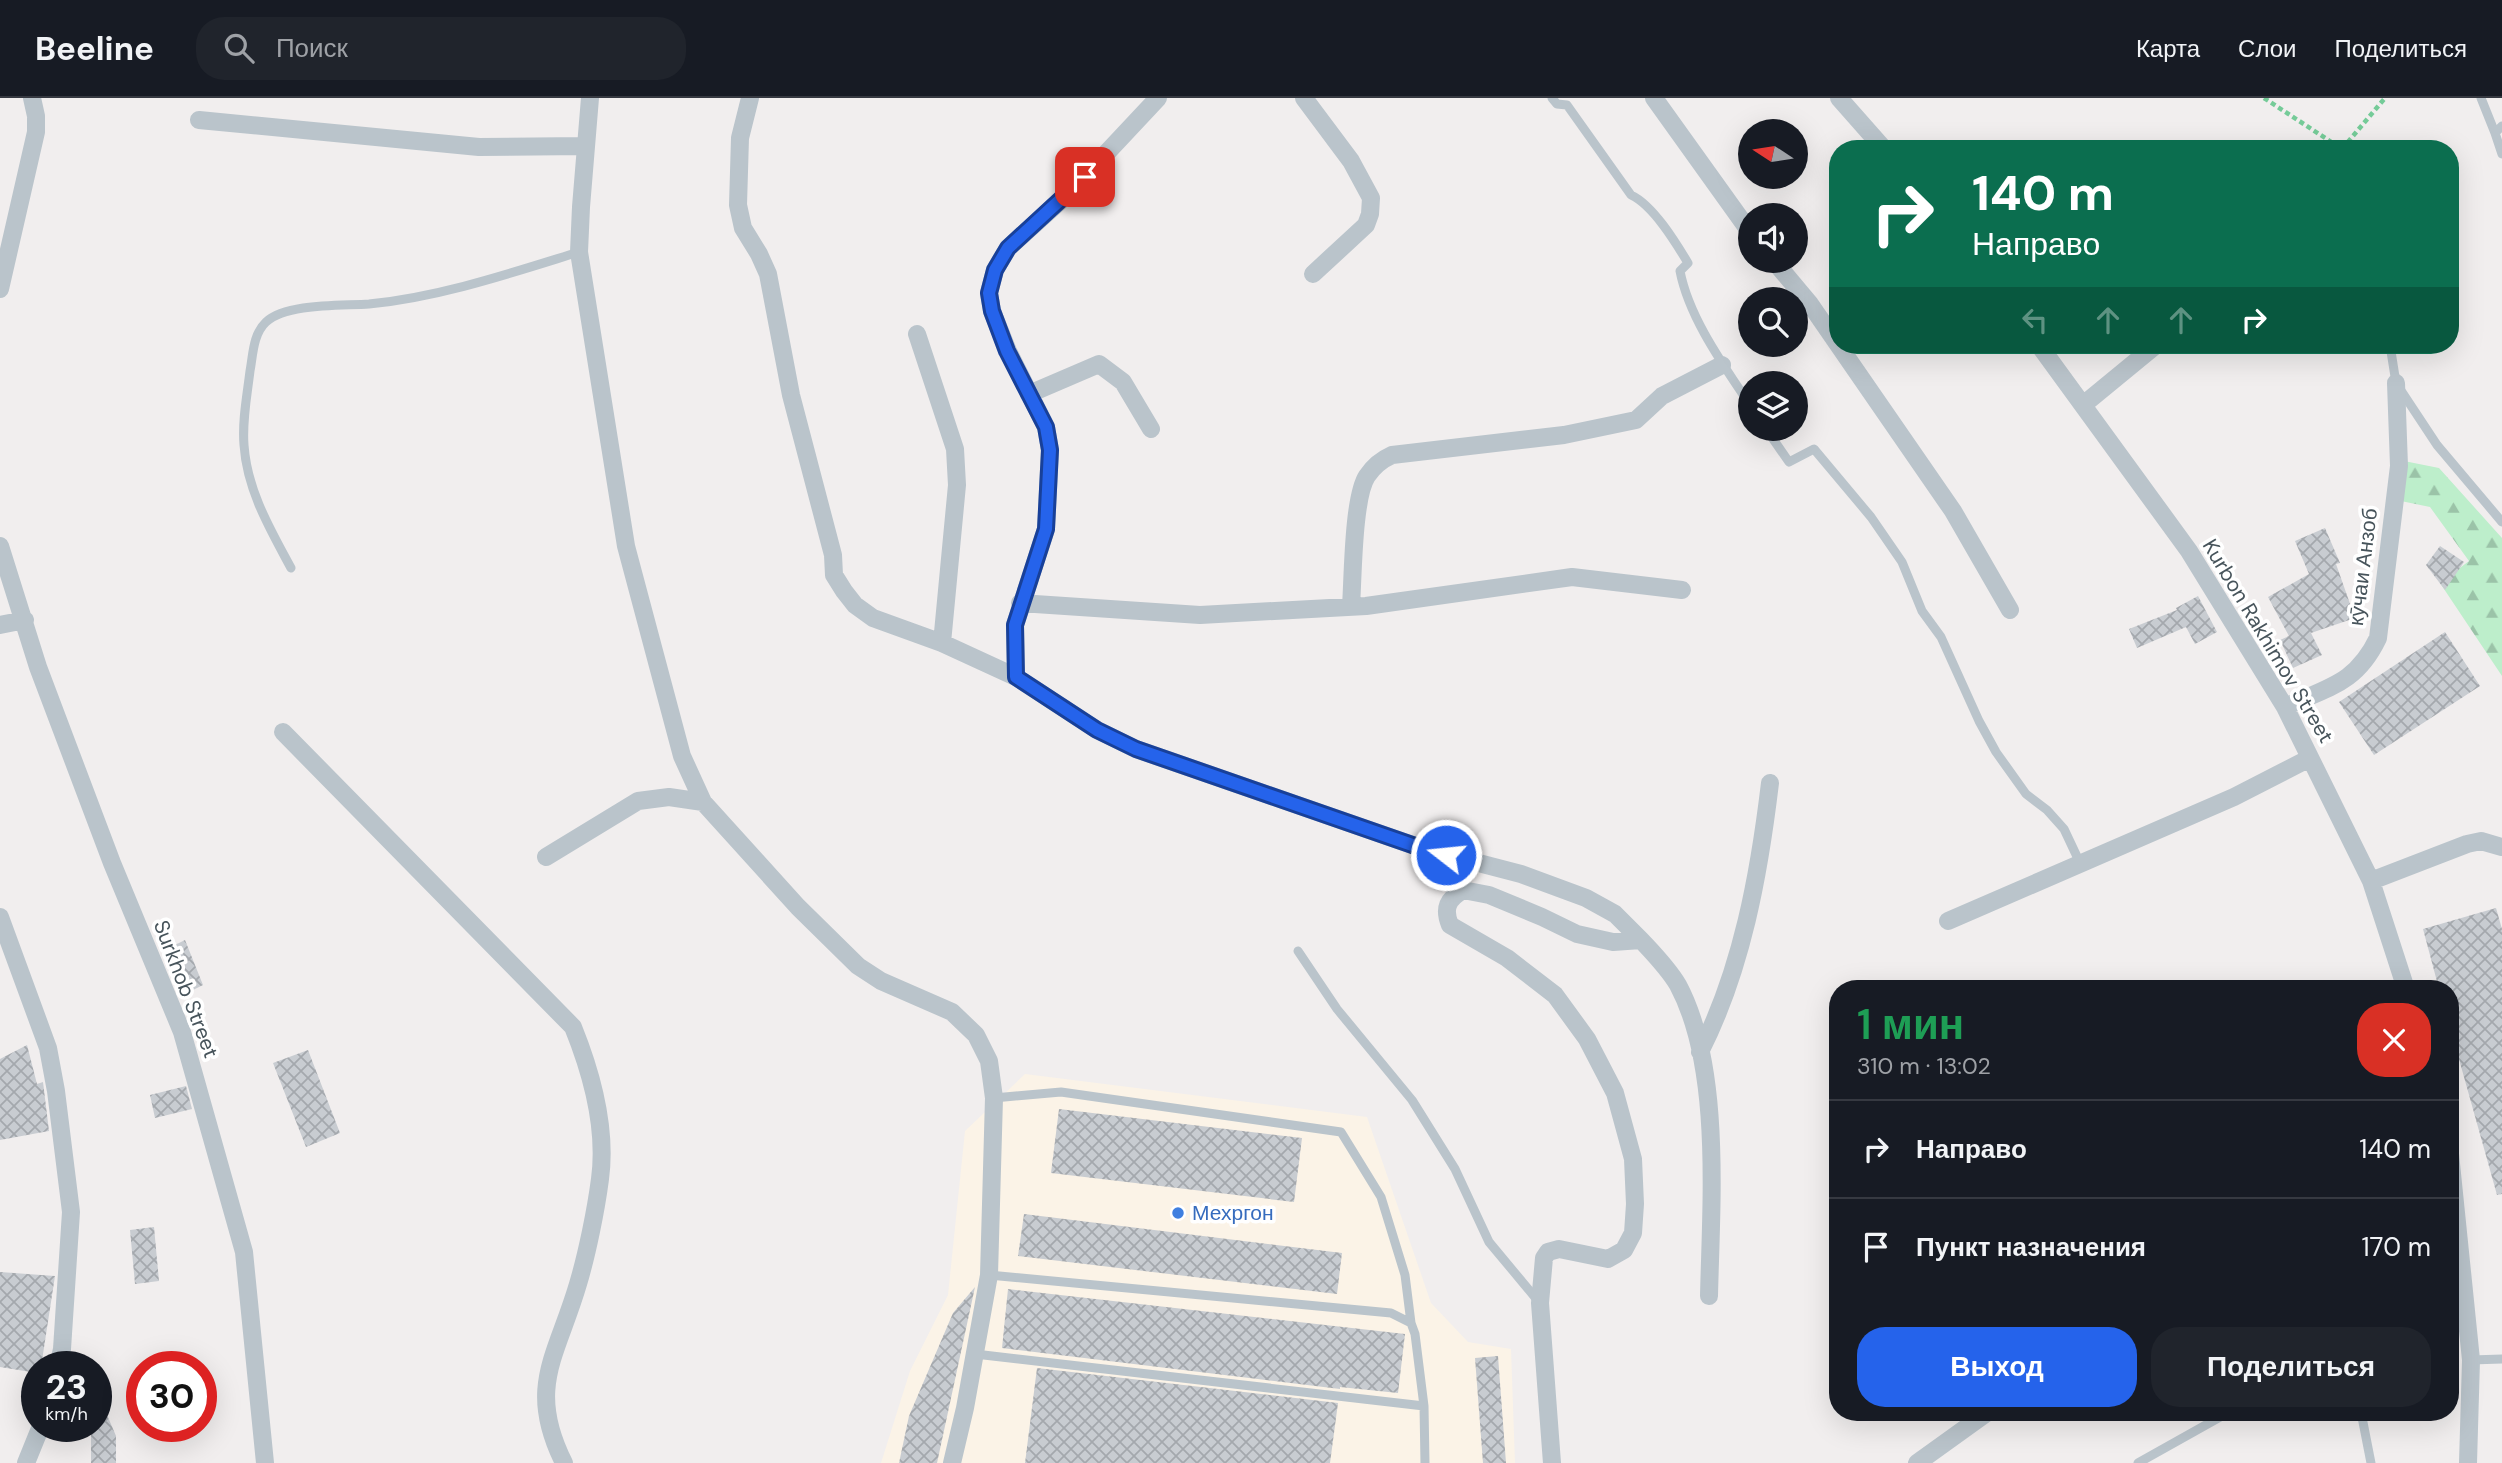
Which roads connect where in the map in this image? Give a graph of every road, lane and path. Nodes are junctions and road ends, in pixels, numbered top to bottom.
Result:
1 (32, 98) edge
2 (590, 98) edge
3 (750, 98) edge
4 (1158, 98) edge
5 (1304, 98) edge
6 (1552, 98) edge
7 (1654, 98) edge
8 (1839, 98) edge
9 (2264, 98) edge
10 (2385, 98) edge
11 (2481, 98) edge
12 (199, 120) dead end
13 (2499, 130) edge
14 (1876, 140) edge
15 (2328, 140) edge
16 (2350, 140) edge
17 (586, 146) junction
18 (2502, 154) edge
19 (1738, 215) edge
20 (579, 252) junction
21 (1784, 273) edge
22 (1313, 275) dead end
23 (0, 289) edge
24 (1829, 332) edge
25 (917, 334) dead end
26 (1845, 354) edge
27 (2046, 354) edge
28 (2145, 354) edge
29 (2391, 354) edge
30 (1722, 365) junction
31 (2396, 383) junction
32 (1738, 388) edge
33 (1029, 394) junction
34 (2083, 405) junction
35 (1151, 429) dead end
36 (1774, 441) edge
37 (2502, 522) edge
38 (0, 546) edge
39 (291, 568) dead end
40 (1682, 590) dead end
41 (1020, 603) junction
42 (1351, 606) junction
43 (2010, 610) dead end
44 (25, 620) junction
45 (0, 625) edge
46 (942, 643) junction
47 (1016, 677) junction
48 (2285, 707) junction
49 (283, 732) dead end
50 (2310, 758) junction
51 (1770, 783) dead end
52 (703, 802) junction
53 (2502, 847) edge
54 (546, 857) dead end
55 (2080, 863) junction
56 (2371, 881) junction
57 (0, 917) edge
58 (1948, 921) dead end
59 (1641, 940) junction
60 (1298, 950) dead end
61 (2403, 980) edge
62 (1700, 1052) junction
63 (994, 1098) junction
64 (2459, 1242) edge
65 (989, 1275) junction
66 (1709, 1296) dead end
67 (1540, 1304) junction
68 (1411, 1323) junction
69 (62, 1351) edge
70 (975, 1354) junction
71 (2502, 1359) edge
72 (2471, 1360) junction
73 (1424, 1406) junction
74 (1975, 1421) edge
75 (2213, 1421) edge
76 (2363, 1421) edge
77 (35, 1442) edge
78 (26, 1463) edge
79 (265, 1463) edge
80 (564, 1463) edge
81 (952, 1463) edge
82 (1425, 1463) edge
83 (1552, 1463) edge
84 (1917, 1463) edge
85 (2138, 1463) edge
86 (2371, 1463) edge
87 (2468, 1463) edge

1 - 23 street
2 - 17 street
3 - 46 street
4 - 33 street
5 - 22 street
6 - 30 lane
7 - 19 street
8 - 14 street
9 - 15 path
10 - 16 path
11 - 13 lane
12 - 17 street
13 - 18 lane
17 - 20 street
20 - 39 lane
20 - 52 street
21 - 24 street
25 - 46 street
26 - 43 street
27 - 34 street, Kurbon Rakhimov Street
28 - 34 street
29 - 31 lane, кӯчаи Анзоб
30 - 32 lane
30 - 42 street
31 - 37 lane, кӯчаи Анзоб
31 - 48 street, кӯчаи Анзоб
33 - 35 street
33 - 41 street
34 - 48 street, Kurbon Rakhimov Street
36 - 55 lane
38 - 44 street, Surkhob Street
40 - 42 street
41 - 42 street
41 - 47 street
44 - 45 street
44 - 79 street, Surkhob Street
46 - 47 street
47 - 59 street
48 - 50 street, Kurbon Rakhimov Street
49 - 80 street
50 - 55 street
50 - 56 street, Kurbon Rakhimov Street
51 - 62 street
52 - 54 street
52 - 63 street
53 - 56 street
55 - 58 street
56 - 61 street, Kurbon Rakhimov Street
57 - 69 street
59 - 62 street
59 - 67 street
60 - 67 lane
62 - 66 street
63 - 65 street
63 - 68 lane
64 - 72 street
65 - 68 lane
65 - 70 street
67 - 83 street
68 - 73 lane
70 - 73 lane
70 - 81 street
71 - 72 lane
72 - 87 street
73 - 82 lane
74 - 84 street
75 - 85 lane
76 - 86 lane
77 - 78 street

